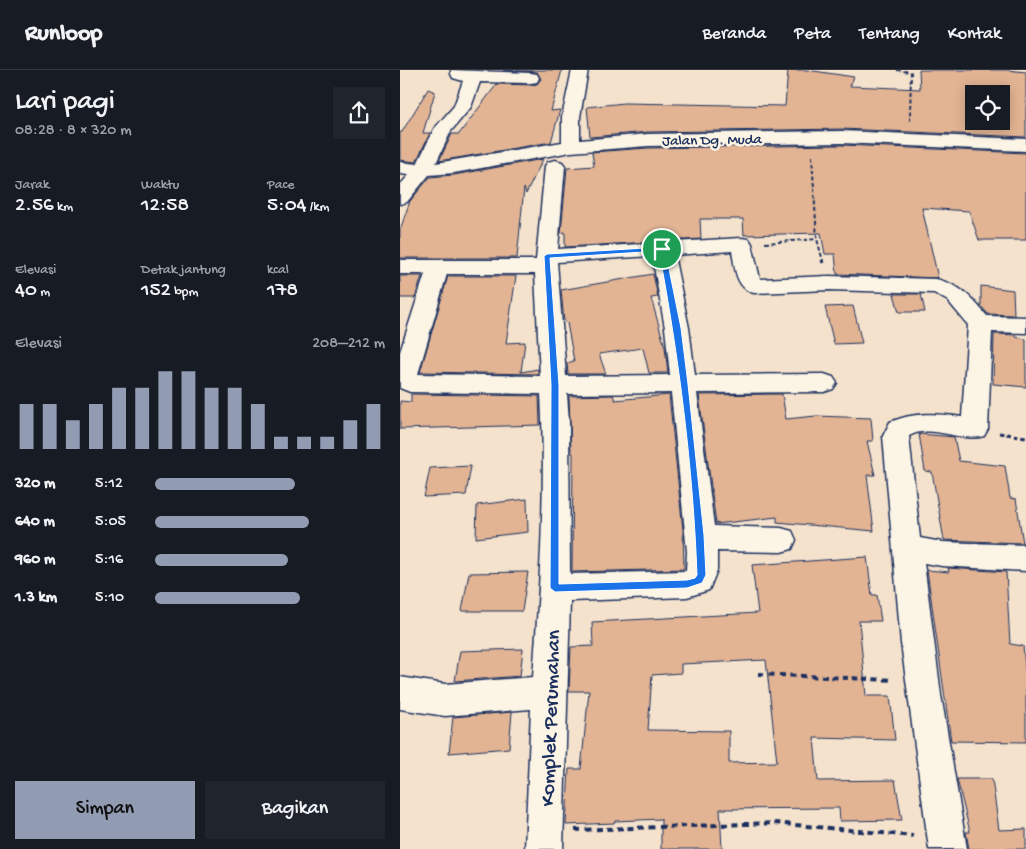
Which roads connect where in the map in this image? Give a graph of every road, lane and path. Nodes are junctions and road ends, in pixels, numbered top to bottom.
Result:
1 (580, 70) edge
2 (897, 70) edge
3 (910, 71) edge
4 (466, 74) edge
5 (531, 78) dead end
6 (811, 137) junction
7 (910, 139) junction
8 (1026, 145) edge
9 (571, 146) junction
10 (554, 166) dead end
11 (400, 168) edge
12 (424, 170) junction
13 (400, 198) edge
14 (741, 244) junction
15 (662, 249) junction
16 (547, 262) junction
17 (400, 267) edge
18 (438, 268) junction
19 (980, 324) junction
20 (1026, 325) edge
21 (824, 383) dead end
22 (684, 384) junction
23 (555, 385) junction
24 (700, 535) junction
25 (781, 540) dead end
26 (907, 548) junction
27 (1026, 558) edge
28 (555, 588) junction
29 (758, 674) dead end
30 (923, 681) junction
31 (549, 692) junction
32 (400, 693) edge
33 (544, 840) edge
34 (947, 844) edge

1 - 9 street
2 - 3 path
3 - 7 path
4 - 5 street
4 - 12 street
6 - 7 street, Jalan Dg. Muda
6 - 9 street, Jalan Dg. Muda
6 - 14 path
7 - 8 street, Jalan Dg. Muda
9 - 12 street, Jalan Dg. Muda
10 - 16 street, Komplek Perumahan
11 - 12 street, Jalan Dg. Muda
12 - 13 street
14 - 15 street
14 - 19 street
15 - 16 street
15 - 22 street
16 - 18 street
16 - 23 street, Komplek Perumahan
17 - 18 street
18 - 23 street
19 - 20 street
19 - 26 street
21 - 22 street
22 - 23 street
22 - 24 street
23 - 28 street, Komplek Perumahan
24 - 25 street
24 - 28 street
26 - 27 street
26 - 30 street
28 - 31 street, Komplek Perumahan
29 - 30 path
30 - 34 street
31 - 32 street
31 - 33 street, Komplek Perumahan
33 - 34 path

